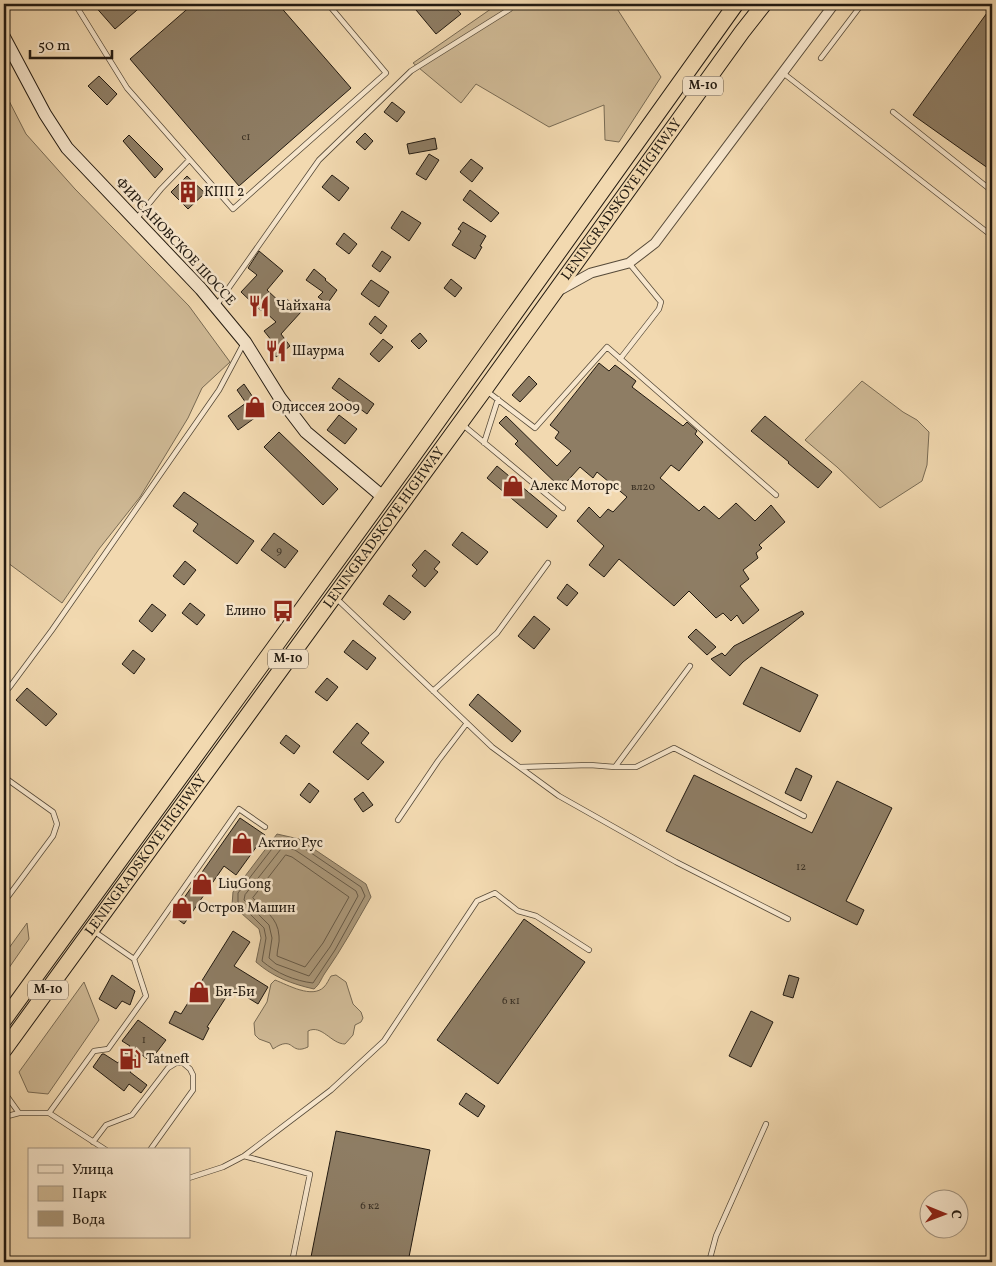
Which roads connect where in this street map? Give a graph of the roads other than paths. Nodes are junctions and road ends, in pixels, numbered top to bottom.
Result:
1 (75, 4) edge
2 (328, 4) edge
3 (511, 4) edge
4 (736, 4) edge
5 (764, 4) edge
6 (834, 4) edge
7 (862, 4) edge
8 (4, 37) edge
9 (821, 58) dead end
10 (782, 72) junction
11 (893, 112) dead end
12 (189, 160) junction
13 (992, 191) edge
14 (136, 219) junction
15 (992, 236) edge
16 (630, 263) junction
17 (552, 296) junction
18 (216, 306) junction
19 (245, 342) junction
20 (620, 359) junction
21 (485, 389) junction
22 (498, 399) junction
23 (460, 423) junction
24 (484, 442) junction
25 (776, 495) dead end
26 (383, 497) junction
27 (563, 508) dead end
28 (548, 563) dead end
29 (334, 596) junction
30 (690, 666) dead end
31 (9, 688) dead end
32 (433, 691) junction
33 (467, 723) junction
34 (519, 767) junction
35 (615, 767) junction
36 (4, 777) edge
37 (804, 816) dead end
38 (398, 820) dead end
39 (264, 828) dead end
40 (4, 902) edge
41 (788, 919) dead end
42 (92, 929) junction
43 (588, 950) dead end
44 (134, 959) junction
45 (4, 1020) edge
46 (4, 1050) edge
47 (4, 1092) edge
48 (19, 1113) junction
49 (49, 1113) junction
50 (4, 1117) edge
51 (766, 1124) dead end
52 (93, 1142) junction
53 (103, 1148) edge
54 (151, 1148) edge
55 (244, 1156) junction
56 (190, 1178) edge
57 (292, 1262) edge
58 (710, 1262) edge

1 - 12 lane
2 - 12 lane
3 - 18 lane
4 - 26 highway, LENINGRADSKOYE HIGHWAY / М-10
5 - 17 highway, LENINGRADSKOYE HIGHWAY / М-10
6 - 10 street
7 - 9 lane
8 - 14 main road, ФИРСАНОВСКОЕ ШОССЕ
10 - 15 lane
10 - 16 street
11 - 13 lane
12 - 14 lane
14 - 18 main road, ФИРСАНОВСКОЕ ШОССЕ
16 - 17 street
16 - 20 lane
17 - 21 highway, LENINGRADSKOYE HIGHWAY / М-10
18 - 19 main road, ФИРСАНОВСКОЕ ШОССЕ
19 - 26 main road, ФИРСАНОВСКОЕ ШОССЕ
19 - 31 lane
20 - 22 lane
20 - 25 lane
21 - 22 lane
21 - 23 highway, LENINGRADSKOYE HIGHWAY / М-10
22 - 24 lane
23 - 24 lane
23 - 29 highway, LENINGRADSKOYE HIGHWAY / М-10
24 - 27 lane
26 - 45 highway, LENINGRADSKOYE HIGHWAY / М-10
28 - 32 lane
29 - 32 lane
29 - 42 highway, LENINGRADSKOYE HIGHWAY / М-10
30 - 35 lane
32 - 33 lane
33 - 34 lane
33 - 38 lane
34 - 35 lane
34 - 41 lane
35 - 37 lane
36 - 40 lane
39 - 44 lane
42 - 44 lane
42 - 46 highway, LENINGRADSKOYE HIGHWAY / М-10
43 - 55 lane
44 - 49 lane
47 - 48 lane
48 - 49 lane
48 - 50 lane
49 - 52 lane
51 - 58 lane
52 - 53 lane
52 - 54 lane
55 - 56 lane
55 - 57 lane

